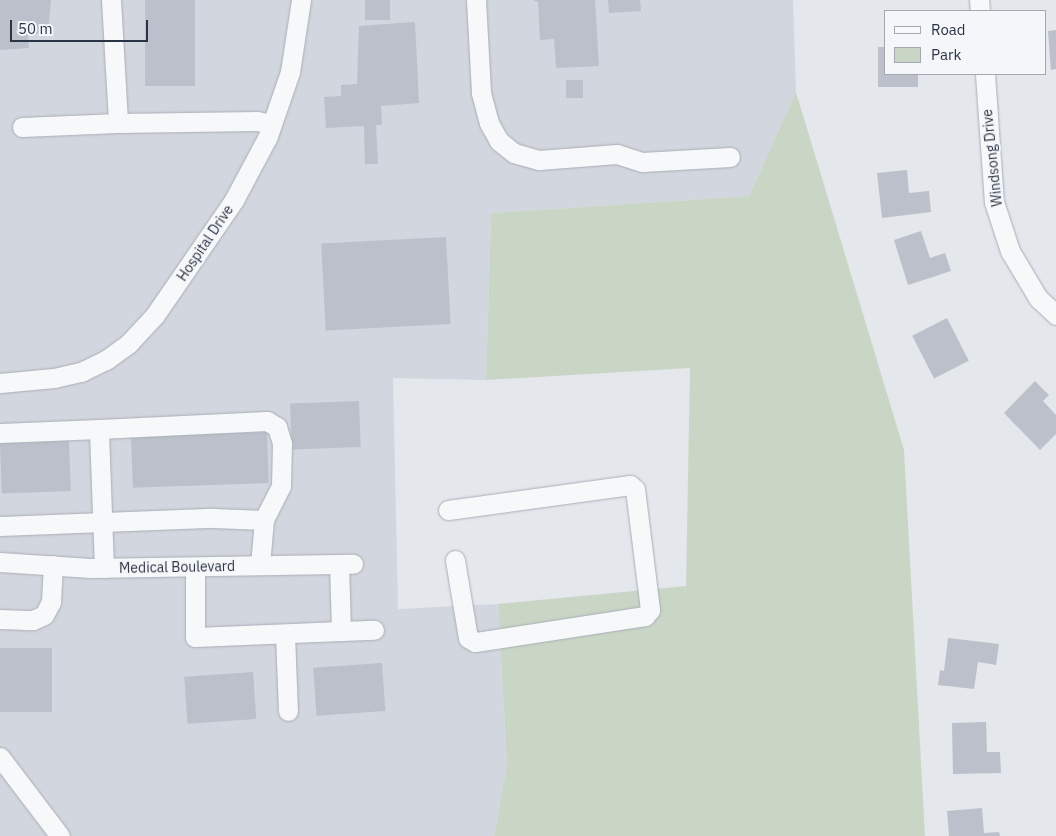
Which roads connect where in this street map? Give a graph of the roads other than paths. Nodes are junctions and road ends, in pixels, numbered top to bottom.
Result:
1 (111, 0) edge
2 (301, 0) edge
3 (476, 0) edge
4 (985, 75) edge
5 (118, 123) junction
6 (272, 124) junction
7 (22, 127) dead end
8 (730, 157) dead end
9 (1056, 315) edge
10 (0, 383) edge
11 (99, 429) junction
12 (0, 432) edge
13 (448, 510) dead end
14 (264, 520) junction
15 (102, 524) junction
16 (0, 526) edge
17 (455, 560) dead end
18 (0, 562) edge
19 (53, 565) junction
20 (260, 565) junction
21 (195, 567) junction
22 (104, 568) junction
23 (0, 618) edge
24 (374, 630) dead end
25 (341, 631) junction
26 (285, 634) junction
27 (288, 710) dead end
28 (0, 757) edge
29 (60, 836) edge

1 - 5 street
2 - 6 street, Hospital Drive
3 - 8 street
4 - 9 street, Windsong Drive
5 - 6 street
5 - 7 street
6 - 10 street, Hospital Drive
11 - 12 street
11 - 14 street
11 - 15 street
13 - 17 street
14 - 15 street
14 - 20 street
15 - 16 street
15 - 22 street
18 - 19 street, Medical Boulevard
19 - 22 street, Medical Boulevard
19 - 23 street
20 - 21 street, Medical Boulevard
20 - 25 street, Medical Boulevard
21 - 22 street, Medical Boulevard
21 - 26 street
24 - 25 street
25 - 26 street
26 - 27 street
28 - 29 street

